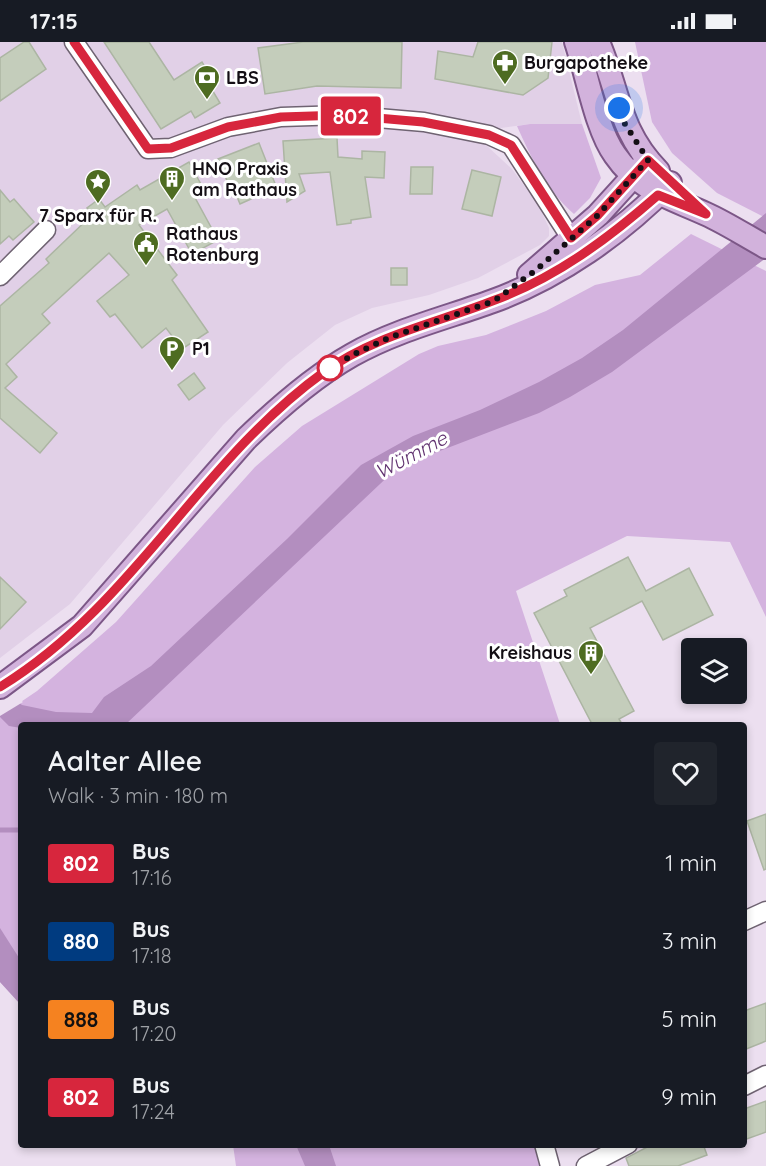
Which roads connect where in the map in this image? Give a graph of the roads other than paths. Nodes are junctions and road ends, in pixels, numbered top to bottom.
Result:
1 (74, 42) edge
2 (576, 42) edge
3 (598, 42) edge
4 (641, 168) junction
5 (664, 189) junction
6 (46, 230) dead end
7 (577, 247) junction
8 (766, 247) edge
9 (0, 276) edge
10 (6, 683) edge
11 (766, 911) edge
12 (747, 920) edge
13 (766, 1075) edge
14 (747, 1084) edge
15 (545, 1148) edge
16 (620, 1148) edge
17 (550, 1166) edge
18 (586, 1166) edge

1 - 7 street
2 - 4 main road
3 - 4 main road
4 - 5 main road
4 - 7 main road
5 - 7 main road
5 - 8 main road
6 - 9 street
7 - 10 main road
11 - 12 street
13 - 14 street
15 - 17 street
16 - 18 street

